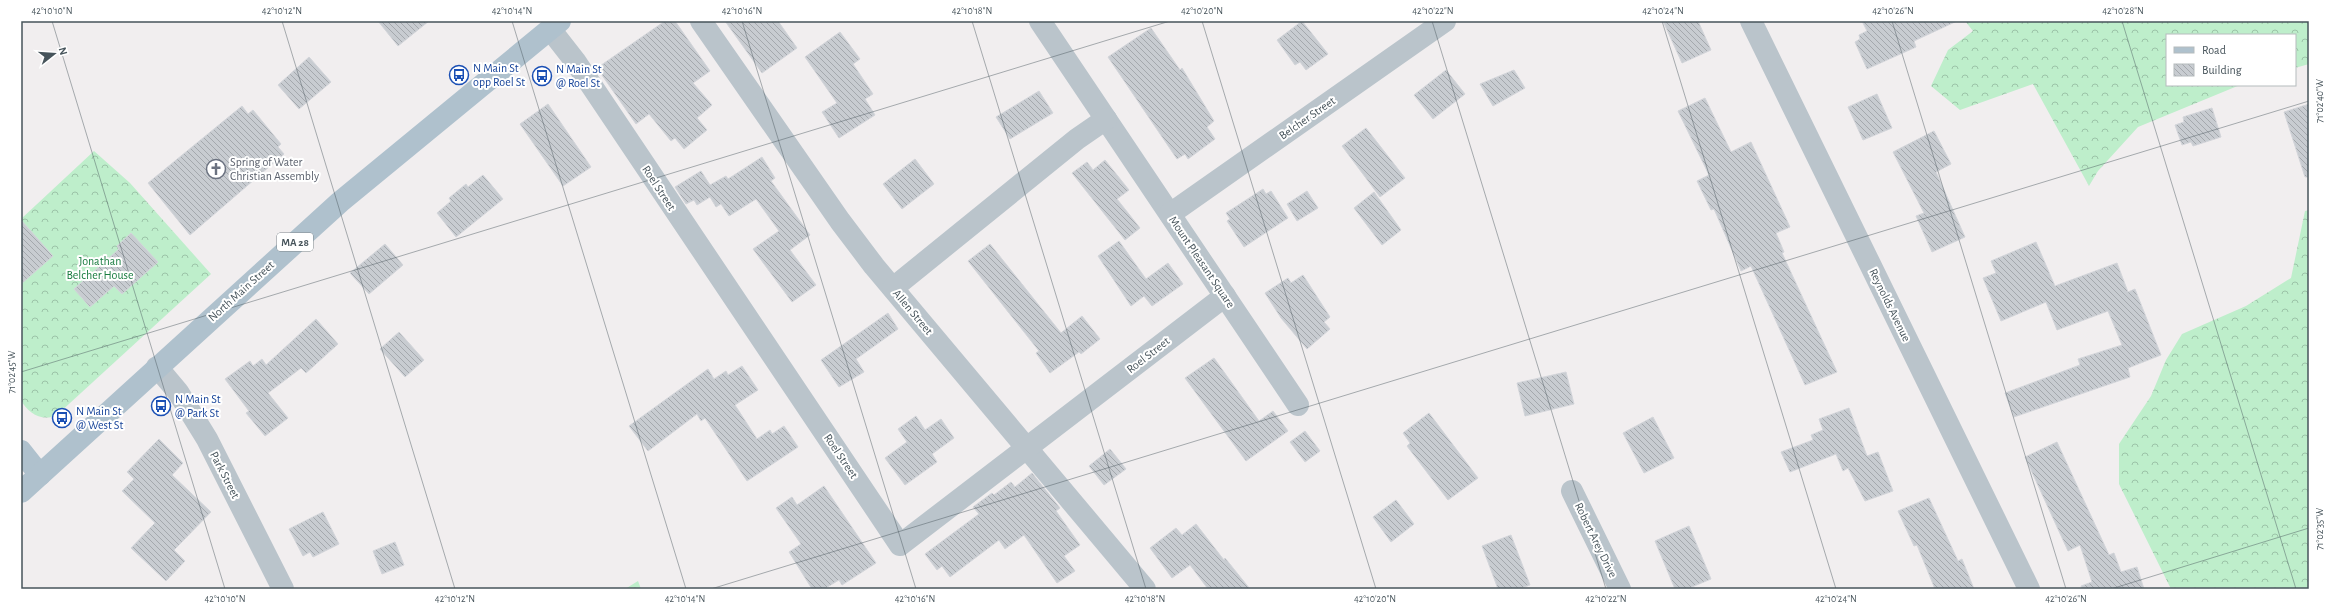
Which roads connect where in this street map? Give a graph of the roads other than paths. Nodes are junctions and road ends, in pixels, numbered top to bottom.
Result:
1 (701, 21) edge
2 (1040, 21) edge
3 (1445, 21) edge
4 (1751, 21) edge
5 (555, 25) edge
6 (1106, 119) junction
7 (1170, 214) junction
8 (893, 288) junction
9 (1225, 296) junction
10 (157, 367) junction
11 (1298, 405) dead end
12 (1028, 447) junction
13 (21, 451) edge
14 (40, 475) junction
15 (21, 492) edge
16 (1572, 492) dead end
17 (283, 589) edge
18 (1145, 589) edge
19 (1620, 589) edge
20 (2029, 589) edge

1 - 8 street, Allen Street
2 - 6 street, Mount Pleasant Square
3 - 7 street, Belcher Street
4 - 20 street, Reynolds Avenue
5 - 10 main road, North Main Street / MA 28
5 - 12 street, Roel Street
6 - 7 street, Mount Pleasant Square
6 - 8 street
7 - 9 street, Mount Pleasant Square
8 - 12 street, Allen Street
9 - 11 street, Mount Pleasant Square
9 - 12 street, Roel Street
10 - 14 main road, North Main Street / MA 28
10 - 17 street, Park Street
12 - 18 street, Allen Street
13 - 14 main road
14 - 15 main road, North Main Street / MA 28
16 - 19 street, Robert Arey Drive

